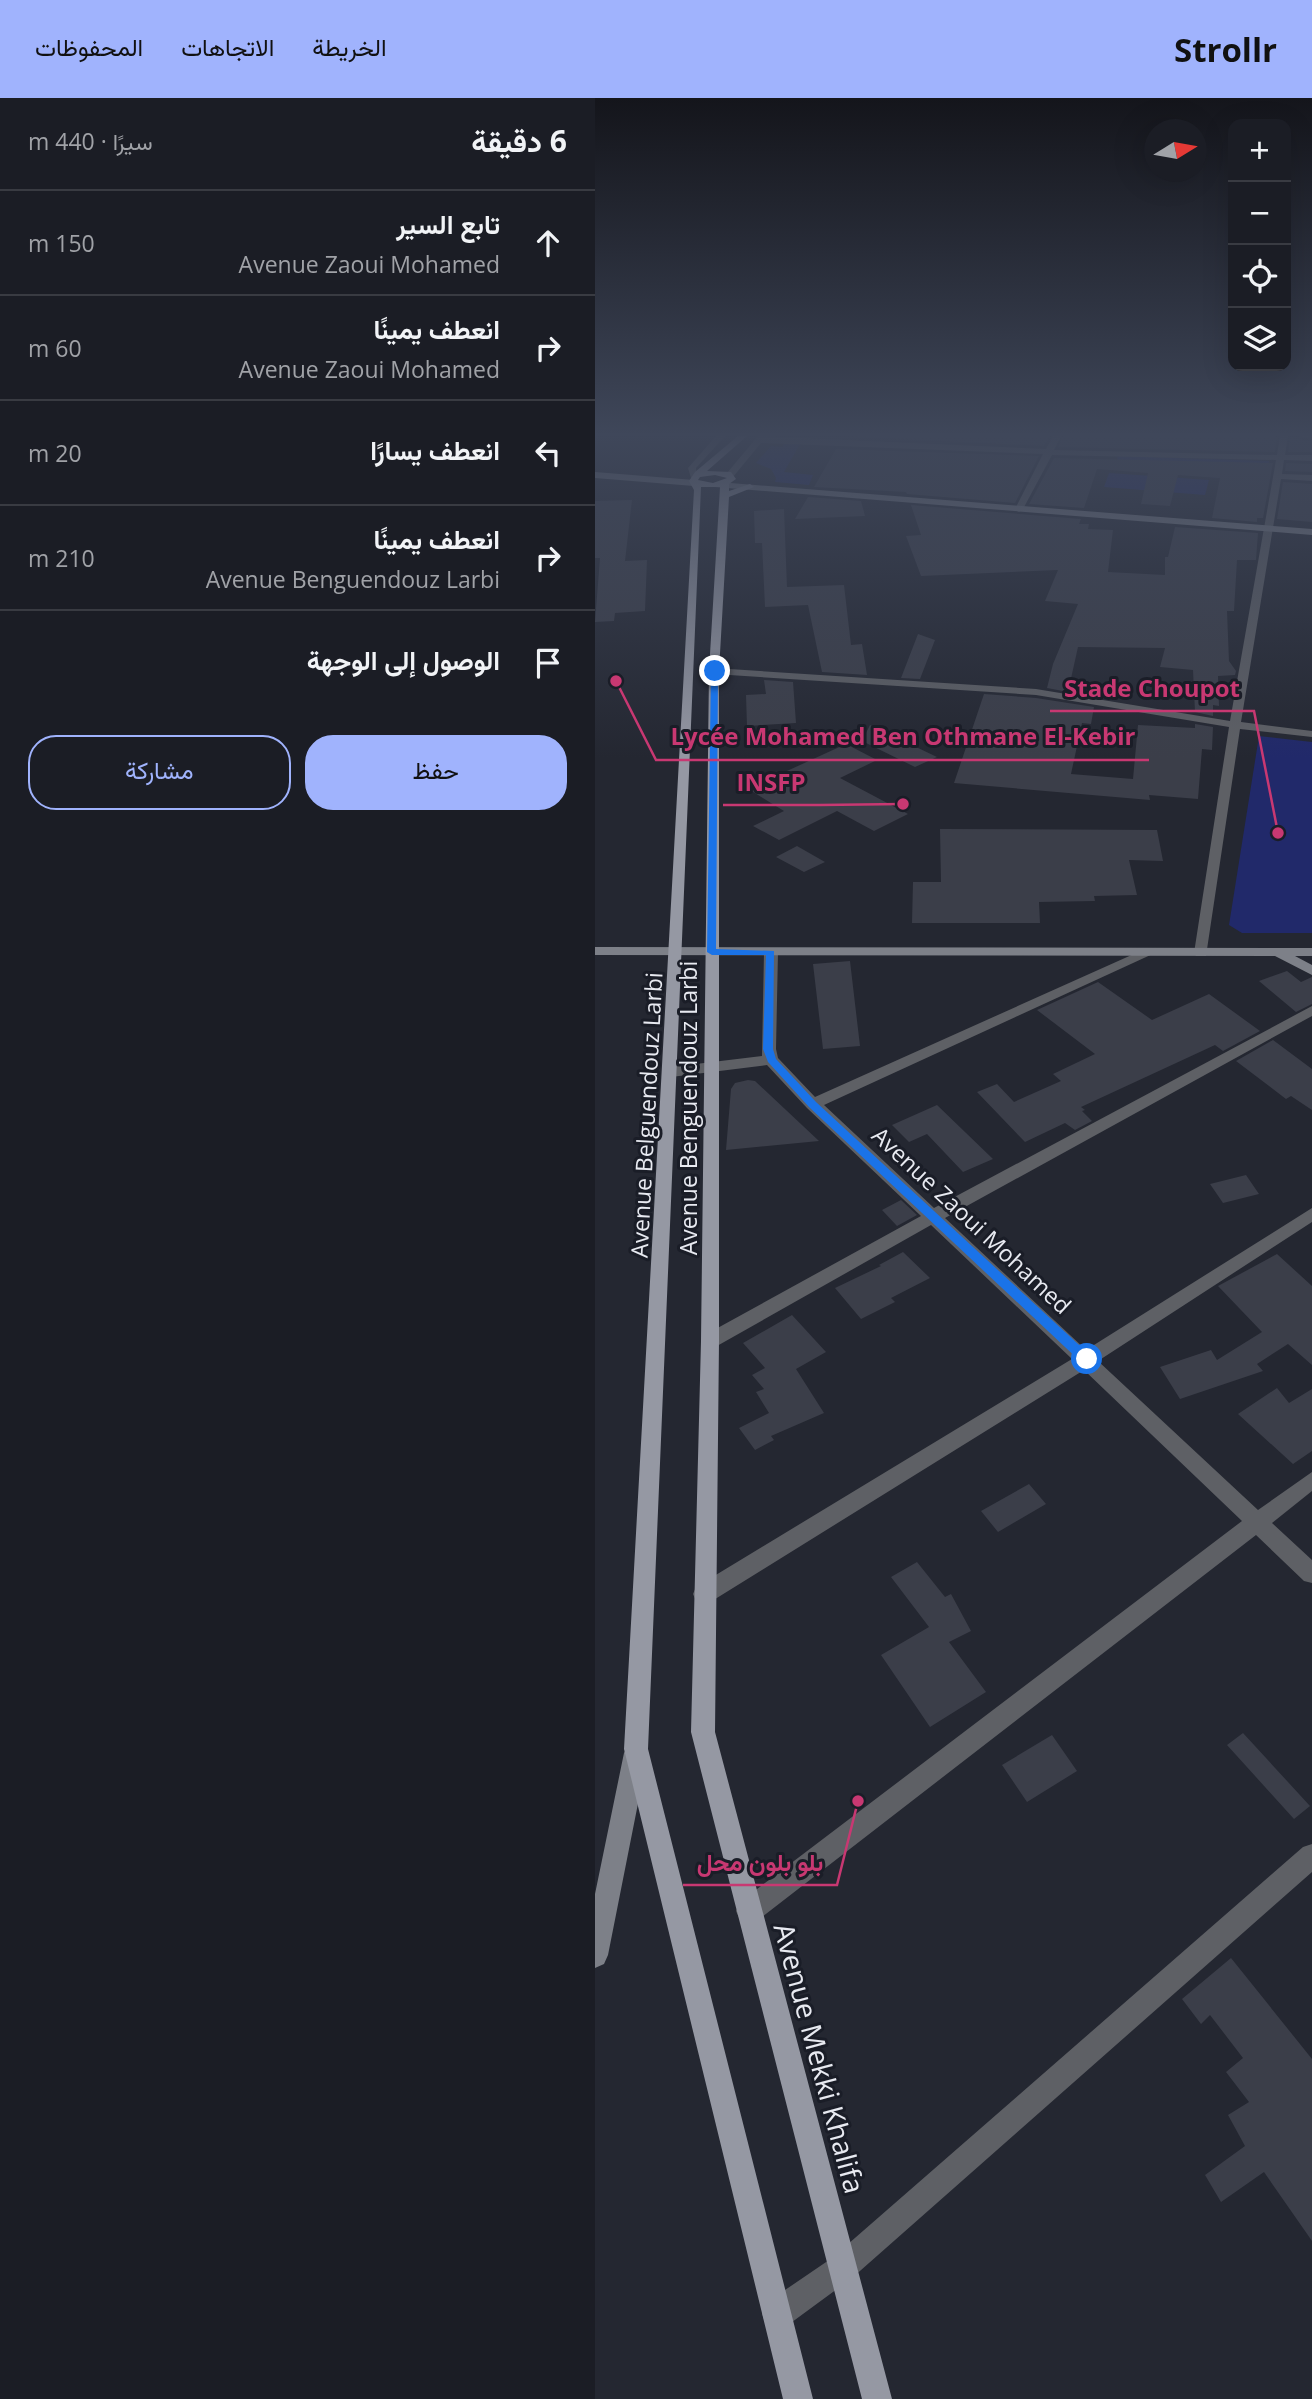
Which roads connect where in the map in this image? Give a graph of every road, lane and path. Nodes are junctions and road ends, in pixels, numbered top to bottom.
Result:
1 (696, 543) edge
2 (722, 543) edge
3 (1265, 543) edge
4 (715, 671) junction
5 (1235, 726) junction
6 (1312, 734) edge
7 (595, 951) edge
8 (677, 952) junction
9 (712, 952) junction
10 (1150, 952) junction
11 (1312, 952) edge
12 (771, 953) junction
13 (1201, 953) junction
14 (1279, 953) junction
15 (1312, 971) edge
16 (1312, 1010) edge
17 (771, 1060) junction
18 (712, 1068) junction
19 (671, 1072) junction
20 (813, 1104) junction
21 (1312, 1214) edge
22 (933, 1218) junction
23 (710, 1341) junction
24 (1087, 1359) junction
25 (1312, 1480) edge
26 (1255, 1522) junction
27 (1312, 1574) edge
28 (704, 1594) junction
29 (703, 1732) joint
30 (636, 1749) junction
31 (1312, 1856) edge
32 (749, 1911) junction
33 (595, 1955) edge
34 (842, 2269) junction
35 (777, 2314) junction
36 (798, 2399) edge
37 (877, 2399) edge

1 - 8 main road, Avenue Belguendouz Larbi
2 - 4 main road, Avenue Benguendouz Larbi
3 - 5 street
4 - 5 street
4 - 9 main road, Avenue Benguendouz Larbi
5 - 6 street
5 - 13 street
7 - 8 main road
8 - 9 main road
8 - 19 main road, Avenue Belguendouz Larbi
9 - 12 main road
9 - 18 main road, Avenue Benguendouz Larbi
10 - 12 main road
10 - 13 main road
10 - 20 street
11 - 14 main road
12 - 17 street
13 - 14 main road
14 - 15 main road
16 - 22 street
17 - 18 street
17 - 20 street, Avenue Zaoui Mohamed
18 - 19 street
18 - 23 main road, Avenue Benguendouz Larbi
19 - 30 main road, Avenue Belguendouz Larbi
20 - 22 street, Avenue Zaoui Mohamed
21 - 24 street
22 - 23 street
22 - 24 street, Avenue Zaoui Mohamed
23 - 28 main road, Avenue Benguendouz Larbi
24 - 26 street, Avenue Zaoui Mohamed
24 - 28 street
25 - 26 street
26 - 27 street, Avenue Zaoui Mohamed
26 - 32 street
28 - 29 main road, Avenue Benguendouz Larbi
29 - 32 main road, Avenue Mekki Khalifa
30 - 33 main road
30 - 35 main road
31 - 34 street
32 - 34 main road, Avenue Mekki Khalifa
34 - 35 street
34 - 37 main road, Avenue Mekki Khalifa
35 - 36 main road

